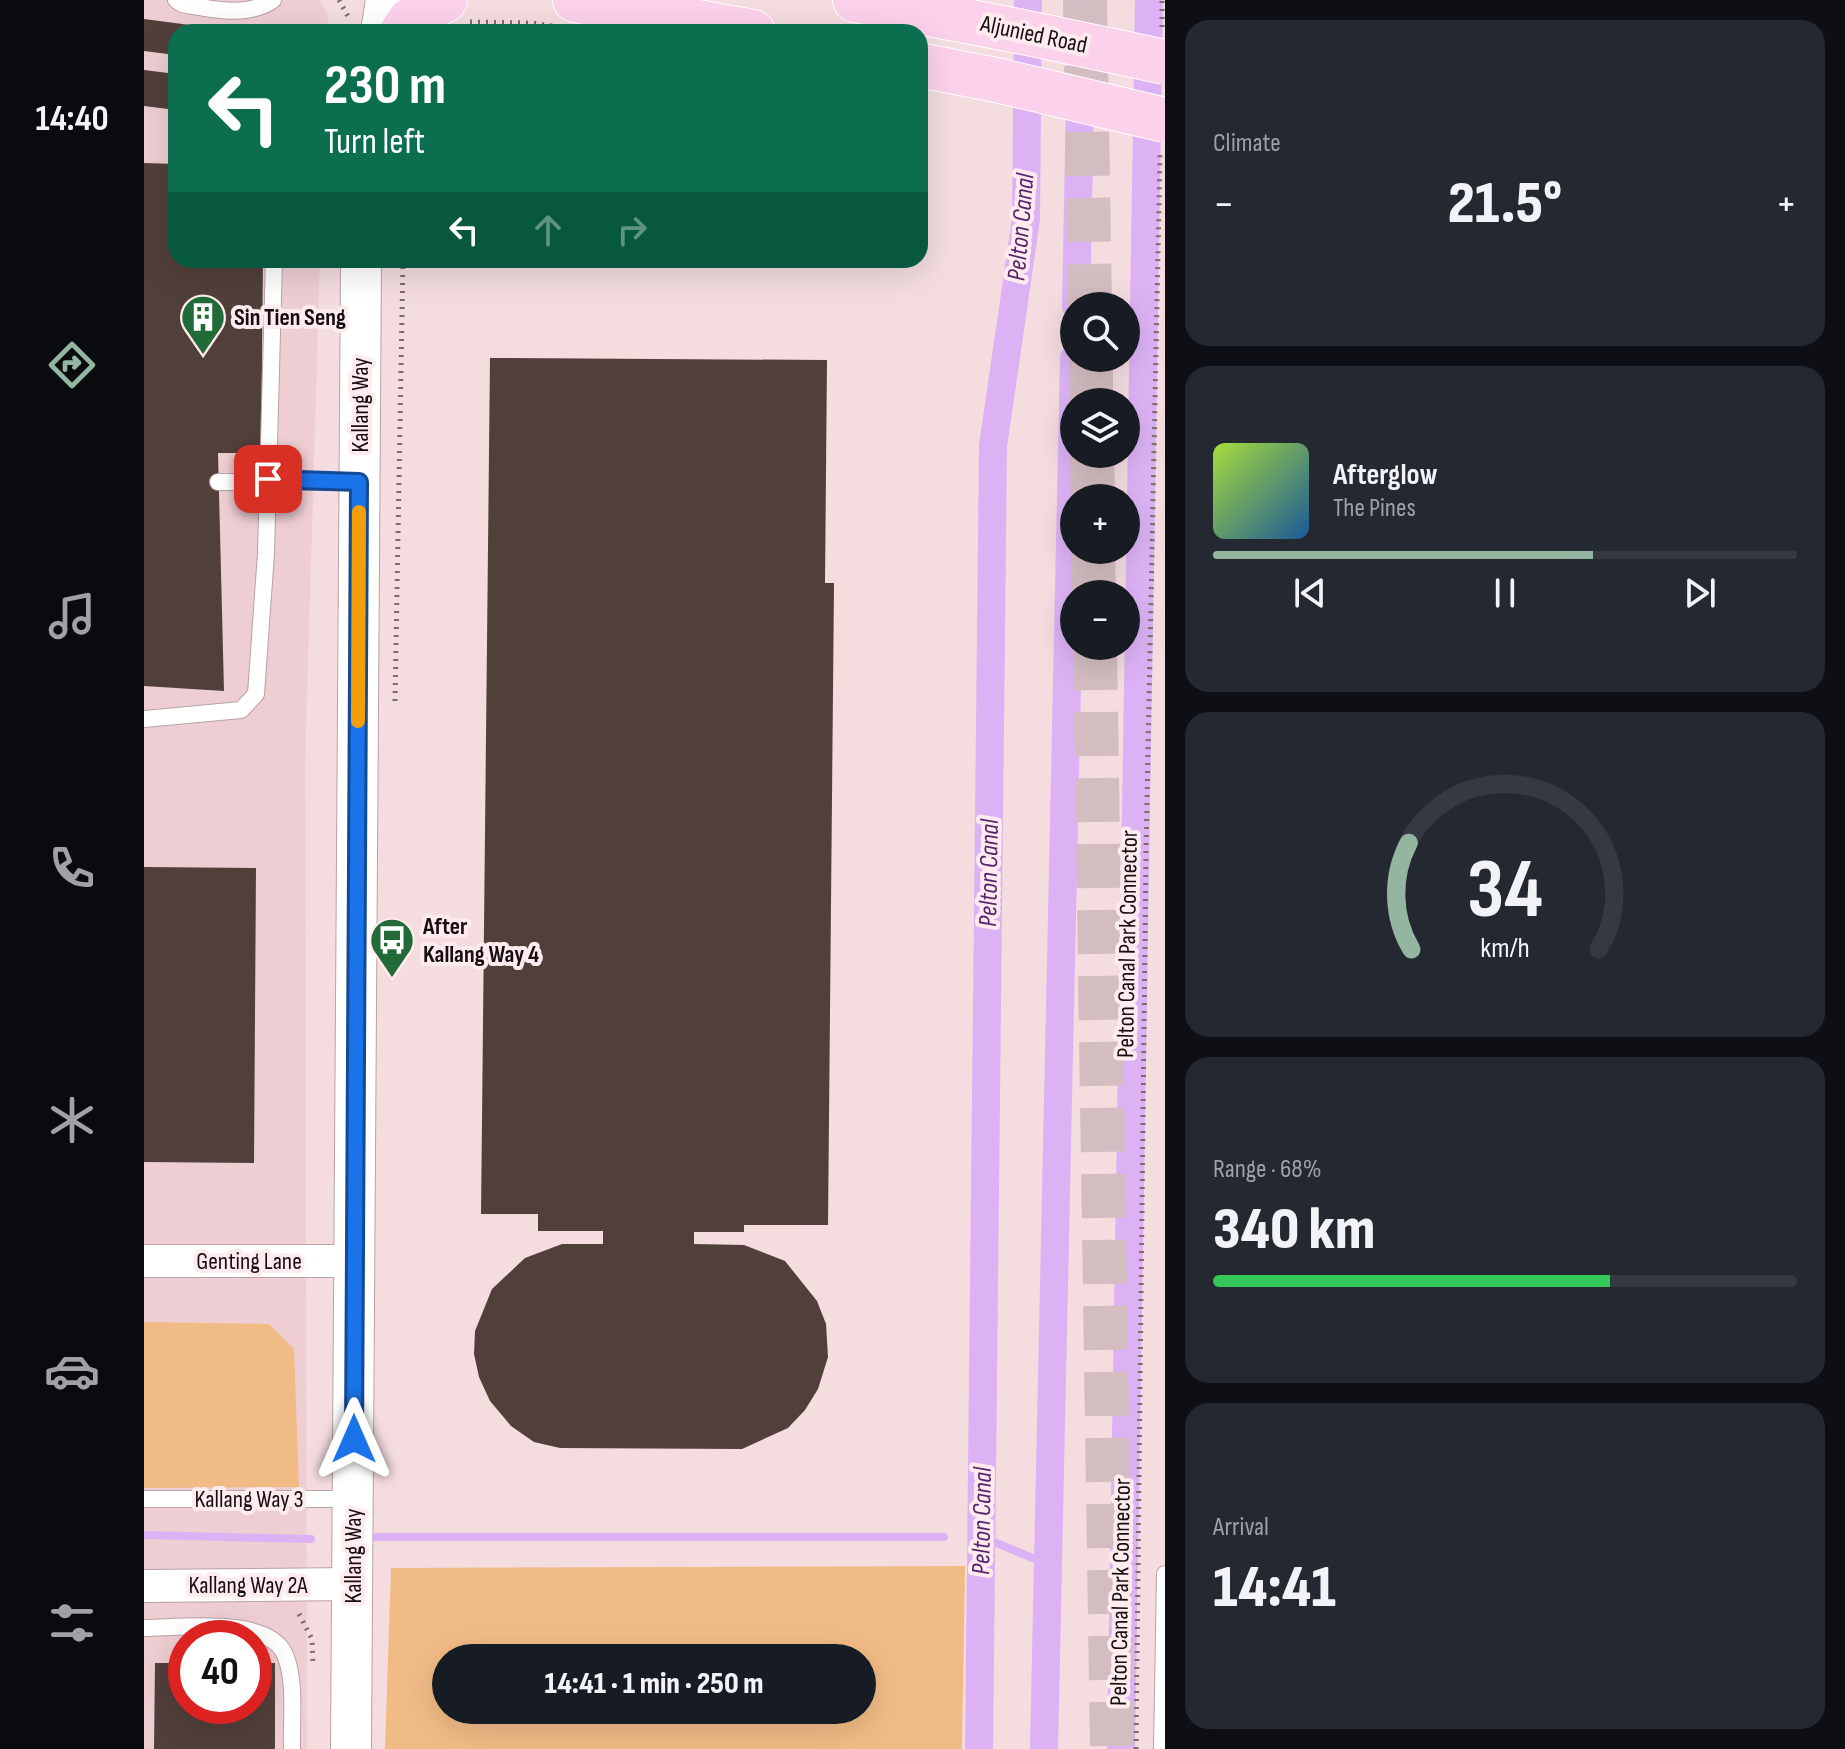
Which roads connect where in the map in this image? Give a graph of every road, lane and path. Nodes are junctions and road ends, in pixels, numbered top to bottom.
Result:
1 (176, 0) edge
2 (273, 0) edge
3 (386, 0) edge
4 (855, 0) edge
5 (450, 12) edge
6 (566, 14) edge
7 (382, 24) edge
8 (407, 24) edge
9 (670, 24) edge
10 (1165, 62) edge
11 (928, 67) edge
12 (1163, 132) edge
13 (274, 268) edge
14 (361, 268) edge
15 (268, 479) junction
16 (218, 482) dead end
17 (359, 482) junction
18 (144, 719) edge
19 (144, 1261) edge
20 (355, 1261) junction
21 (144, 1499) edge
22 (353, 1509) junction
23 (352, 1572) junction
24 (1165, 1574) edge
25 (144, 1586) edge
26 (144, 1628) edge
27 (292, 1749) edge
28 (351, 1749) edge
29 (1136, 1749) edge
30 (1162, 1749) edge

1 - 2 lane
3 - 7 street
4 - 10 main road, Aljunied Road, bridge
5 - 6 path
5 - 8 main road
6 - 9 main road
11 - 12 main road, bridge
12 - 29 path, Pelton Canal Park Connector
13 - 15 lane
14 - 17 street, Kallang Way
15 - 16 lane
15 - 17 lane
15 - 18 lane
17 - 20 street, Kallang Way
19 - 20 street, Genting Lane
20 - 22 street, Kallang Way
21 - 22 lane, Kallang Way 3
22 - 23 street, Kallang Way
23 - 25 street, Kallang Way 2A
23 - 28 street, Kallang Way
24 - 30 lane
26 - 27 lane

